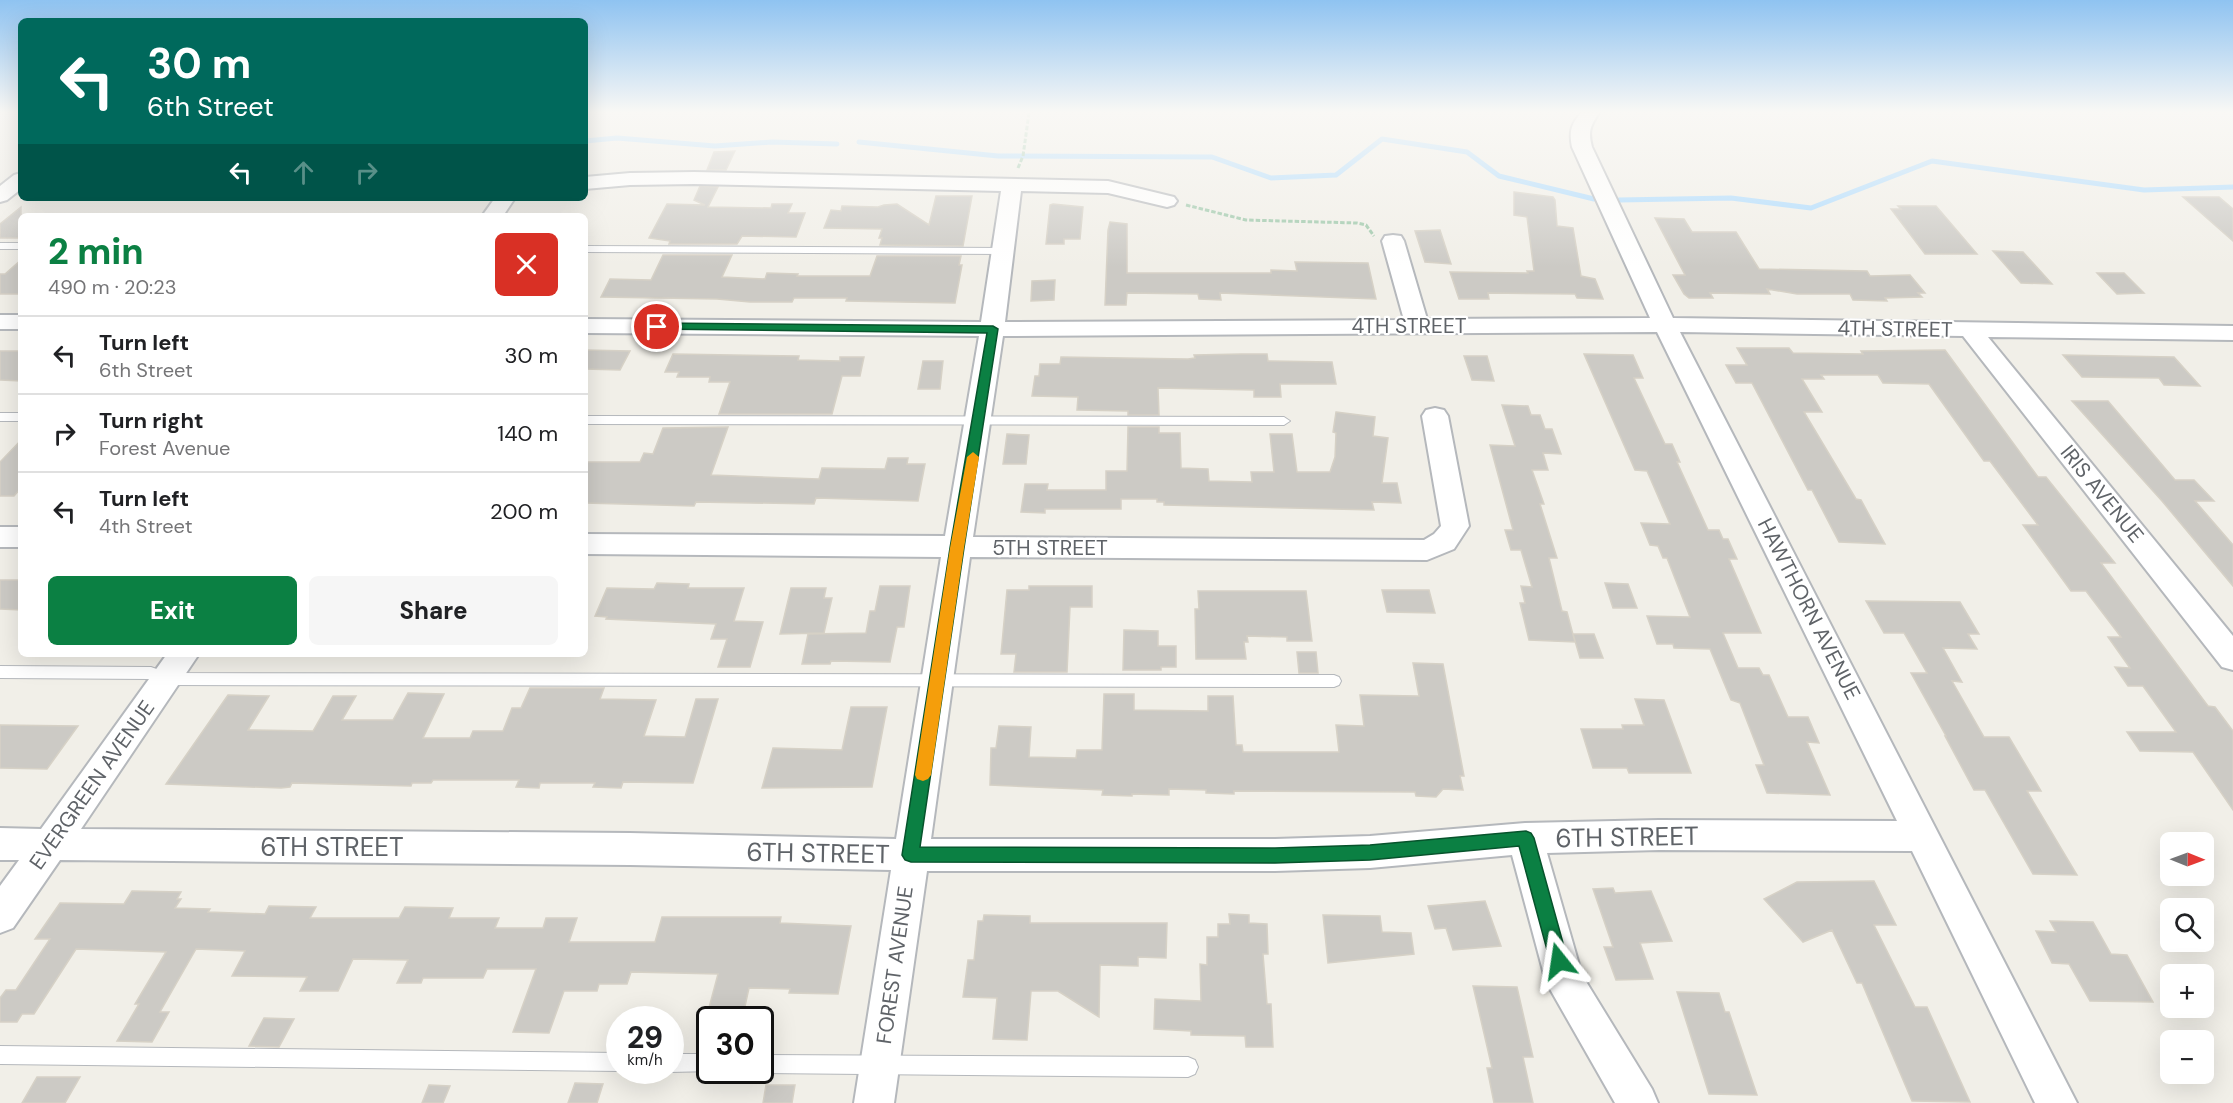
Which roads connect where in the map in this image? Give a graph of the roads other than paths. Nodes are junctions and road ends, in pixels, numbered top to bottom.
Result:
1 (1590, 164) edge
2 (0, 179) edge
3 (18, 179) edge
4 (18, 181) edge
5 (588, 183) edge
6 (1012, 186) junction
7 (0, 196) edge
8 (1167, 201) road end
9 (1394, 244) road end
10 (0, 246) edge
11 (18, 246) edge
12 (588, 249) edge
13 (1003, 251) junction
14 (0, 322) edge
15 (18, 322) edge
16 (1665, 324) junction
17 (588, 326) edge
18 (1417, 326) junction
19 (993, 329) junction
20 (1970, 330) junction
21 (2233, 333) edge
22 (1435, 416) dead end
23 (0, 417) edge
24 (18, 417) edge
25 (588, 420) edge
26 (979, 421) junction
27 (1284, 421) dead end
28 (0, 537) edge
29 (18, 537) edge
30 (588, 544) edge
31 (957, 548) junction
32 (2233, 658) edge
33 (175, 666) edge
34 (0, 672) edge
35 (937, 681) junction
36 (1334, 681) dead end
37 (1923, 837) junction
38 (1526, 838) junction
39 (0, 844) edge
40 (50, 845) junction
41 (911, 855) junction
42 (0, 916) edge
43 (0, 1055) edge
44 (606, 1062) edge
45 (774, 1064) edge
46 (880, 1065) junction
47 (1188, 1067) dead end
48 (874, 1103) edge
49 (1638, 1103) edge
50 (2057, 1103) edge

1 - 16 street, HAWTHORN AVENUE
2 - 3 street
4 - 7 street
5 - 6 street
6 - 8 street
6 - 13 street, FOREST AVENUE
9 - 18 street
10 - 11 lane
12 - 13 lane
13 - 19 street, FOREST AVENUE
14 - 15 street
16 - 18 street, 4TH STREET
16 - 20 street, 4TH STREET
16 - 37 street, HAWTHORN AVENUE
17 - 19 street, 4TH STREET
18 - 19 street, 4TH STREET
19 - 26 street, FOREST AVENUE
20 - 21 street, 4TH STREET
20 - 32 street, IRIS AVENUE
22 - 31 street, 5TH STREET
23 - 24 lane
25 - 26 lane
26 - 27 lane
26 - 31 street, FOREST AVENUE
28 - 29 street
30 - 31 street, 5TH STREET
31 - 35 street, FOREST AVENUE
33 - 34 lane
33 - 35 lane
33 - 40 street, EVERGREEN AVENUE
35 - 36 lane
35 - 41 street, FOREST AVENUE
37 - 38 street, 6TH STREET
37 - 50 street, HAWTHORN AVENUE
38 - 41 street, 6TH STREET
38 - 49 street
39 - 40 street, 6TH STREET
40 - 41 street, 6TH STREET
40 - 42 street, EVERGREEN AVENUE
41 - 46 street, FOREST AVENUE
43 - 44 lane
45 - 46 lane
46 - 47 lane
46 - 48 street, FOREST AVENUE

